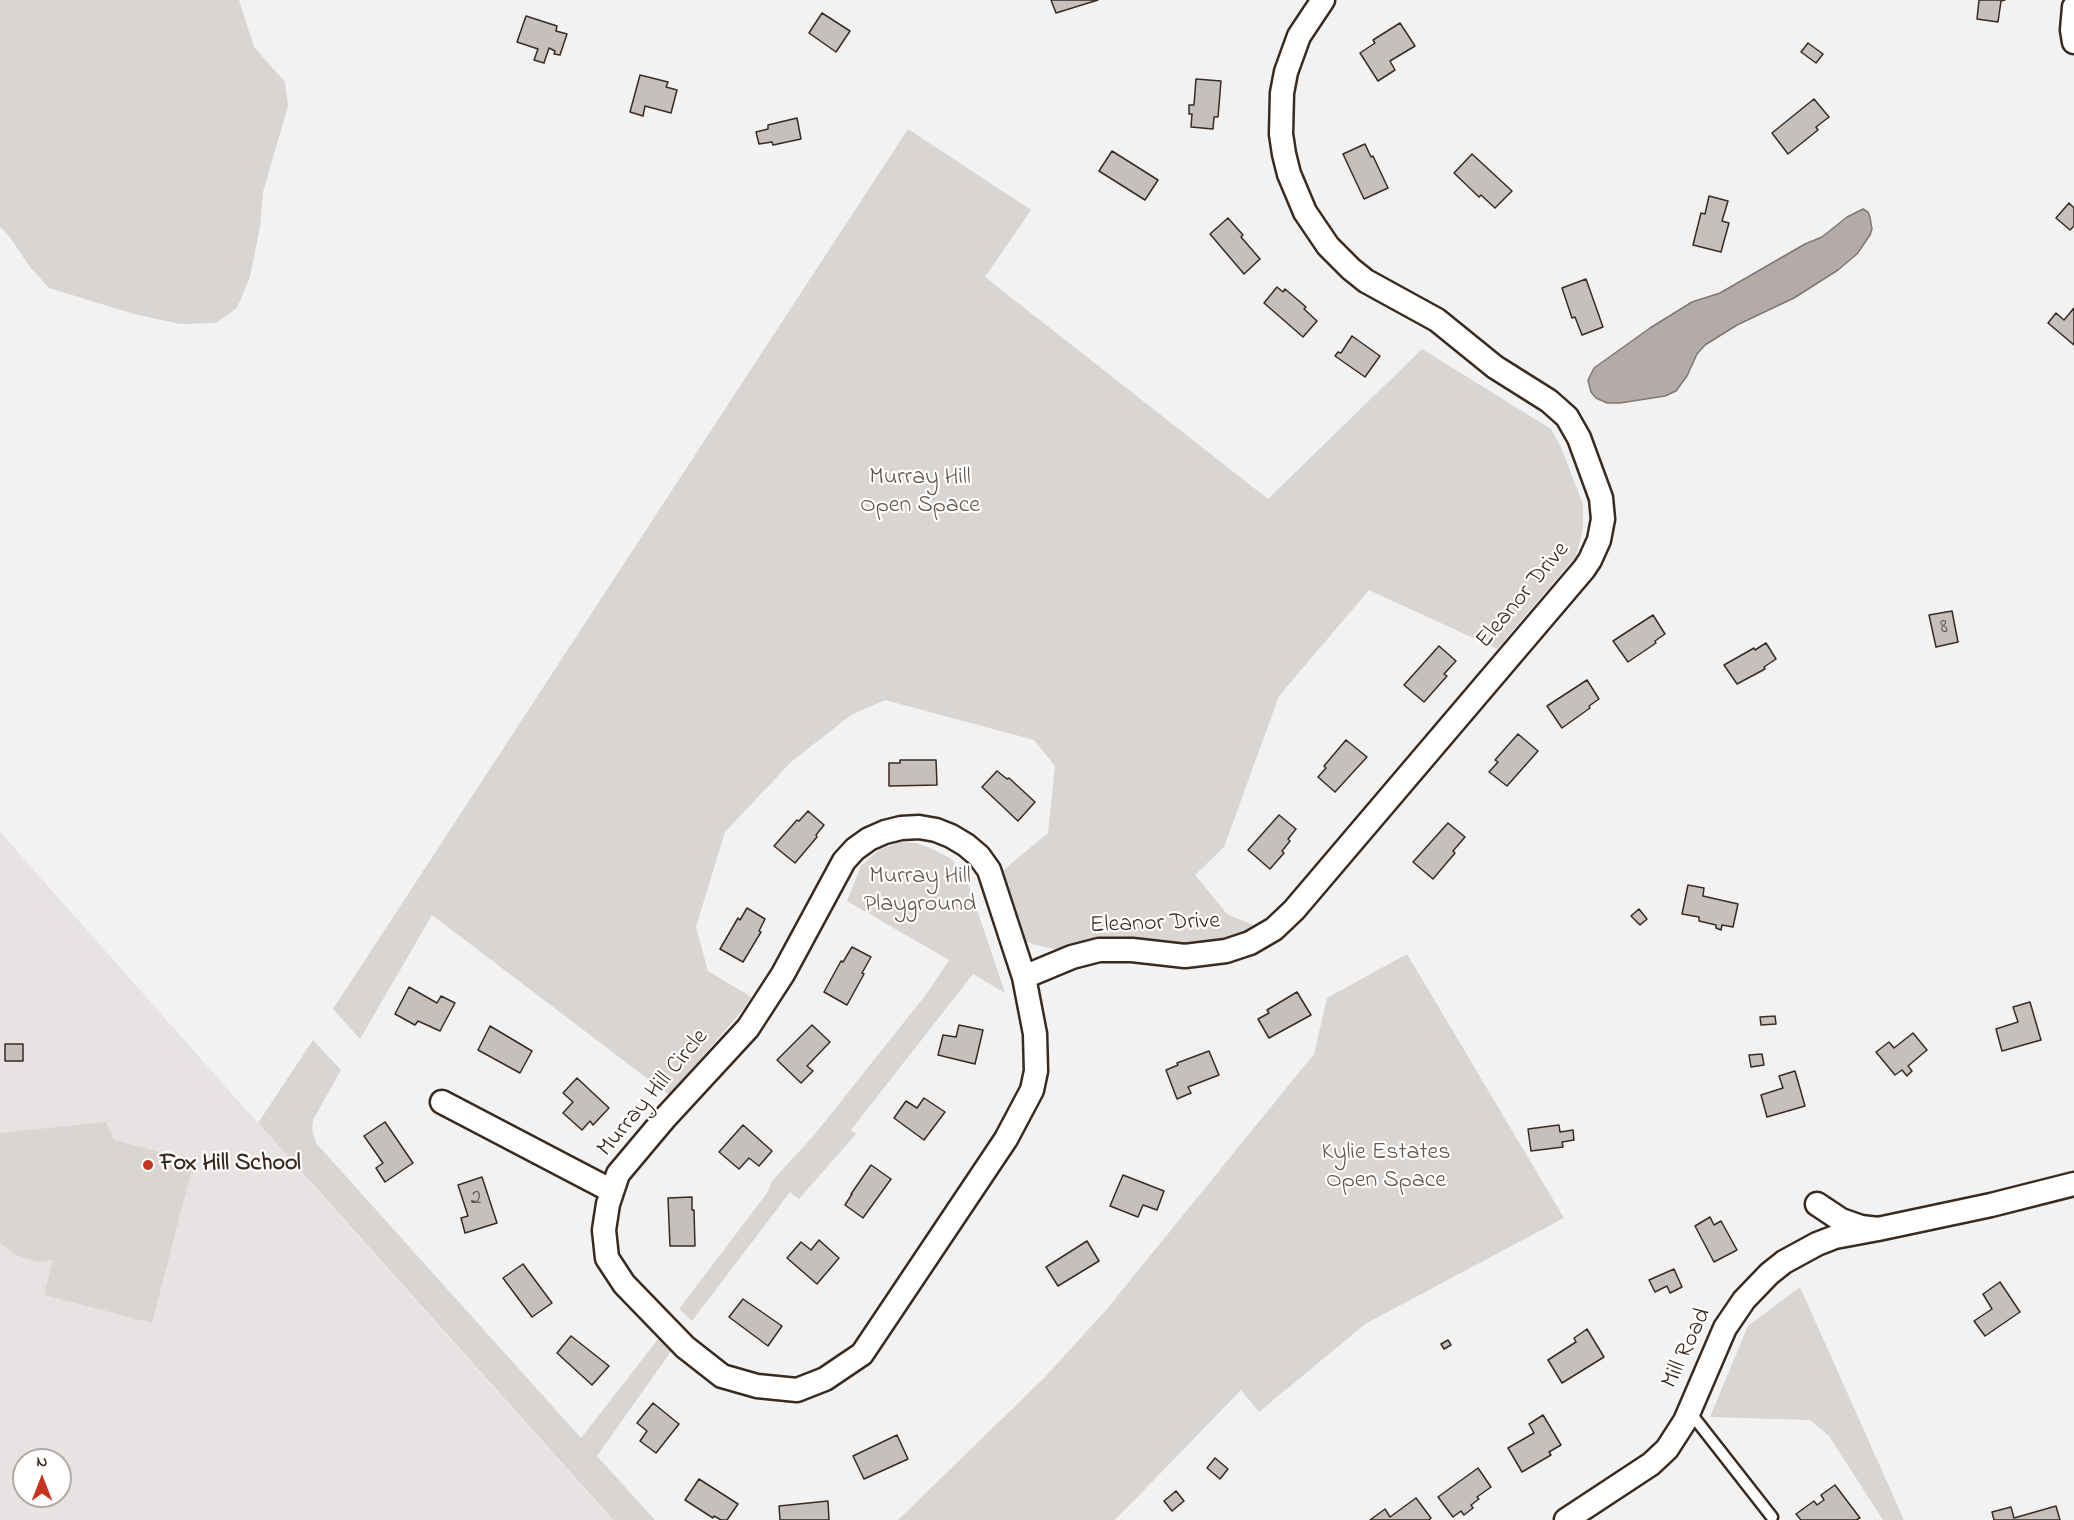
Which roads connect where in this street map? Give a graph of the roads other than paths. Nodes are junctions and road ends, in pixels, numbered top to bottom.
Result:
1 (1323, 0) edge
2 (2074, 7) edge
3 (2074, 42) edge
4 (1024, 978) junction
5 (442, 1102) dead end
6 (2074, 1184) edge
7 (612, 1191) junction
8 (1817, 1204) dead end
9 (1878, 1229) junction
10 (1689, 1410) junction
11 (1772, 1517) dead end
12 (1566, 1520) edge

1 - 4 street, Eleanor Drive
2 - 3 street
4 - 7 street, Murray Hill Circle
4 - 7 street, Murray Hill Circle
5 - 7 street
6 - 9 street, Mill Road
8 - 9 street, Mill Road
9 - 10 street, Mill Road
10 - 11 lane
10 - 12 street, Mill Road

